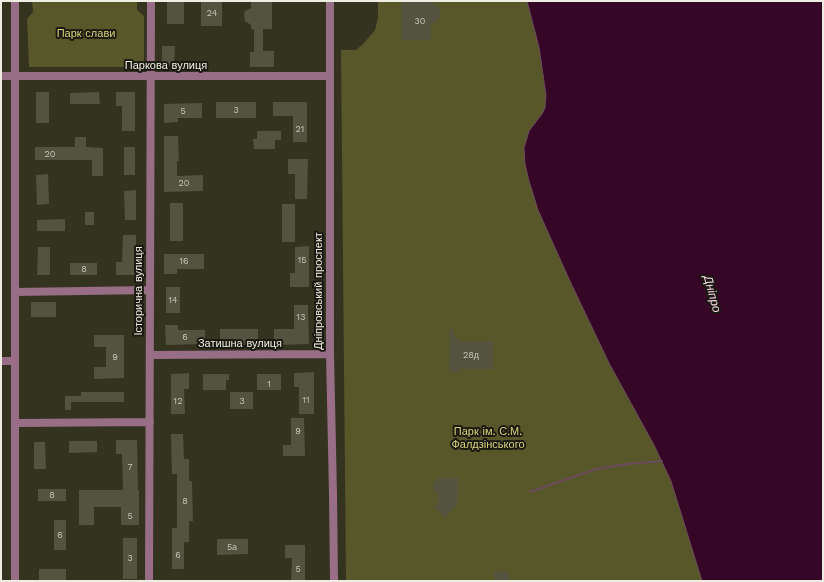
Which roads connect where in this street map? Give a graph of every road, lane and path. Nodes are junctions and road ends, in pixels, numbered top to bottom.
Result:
1 (14, 1) edge
2 (151, 1) edge
3 (330, 1) edge
4 (1, 76) edge
5 (15, 76) junction
6 (330, 76) junction
7 (152, 77) junction
8 (150, 290) junction
9 (15, 292) junction
10 (330, 354) junction
11 (150, 355) junction
12 (1, 361) edge
13 (14, 361) junction
14 (150, 422) junction
15 (15, 423) junction
16 (15, 581) edge
17 (149, 581) edge
18 (334, 581) edge

1 - 5 street
2 - 7 street, Історична вулиця
3 - 6 street, Дніпровський проспект
4 - 5 street, Паркова вулиця
5 - 7 street, Паркова вулиця
5 - 9 street
6 - 7 street, Паркова вулиця
6 - 10 street, Дніпровський проспект
7 - 8 street, Історична вулиця
8 - 9 street
8 - 11 street, Історична вулиця
9 - 13 street
10 - 11 street, Затишна вулиця
10 - 18 street, Дніпровський проспект
11 - 14 street, Історична вулиця
12 - 13 street
13 - 15 street
14 - 15 street
14 - 17 street, Історична вулиця
15 - 16 street

